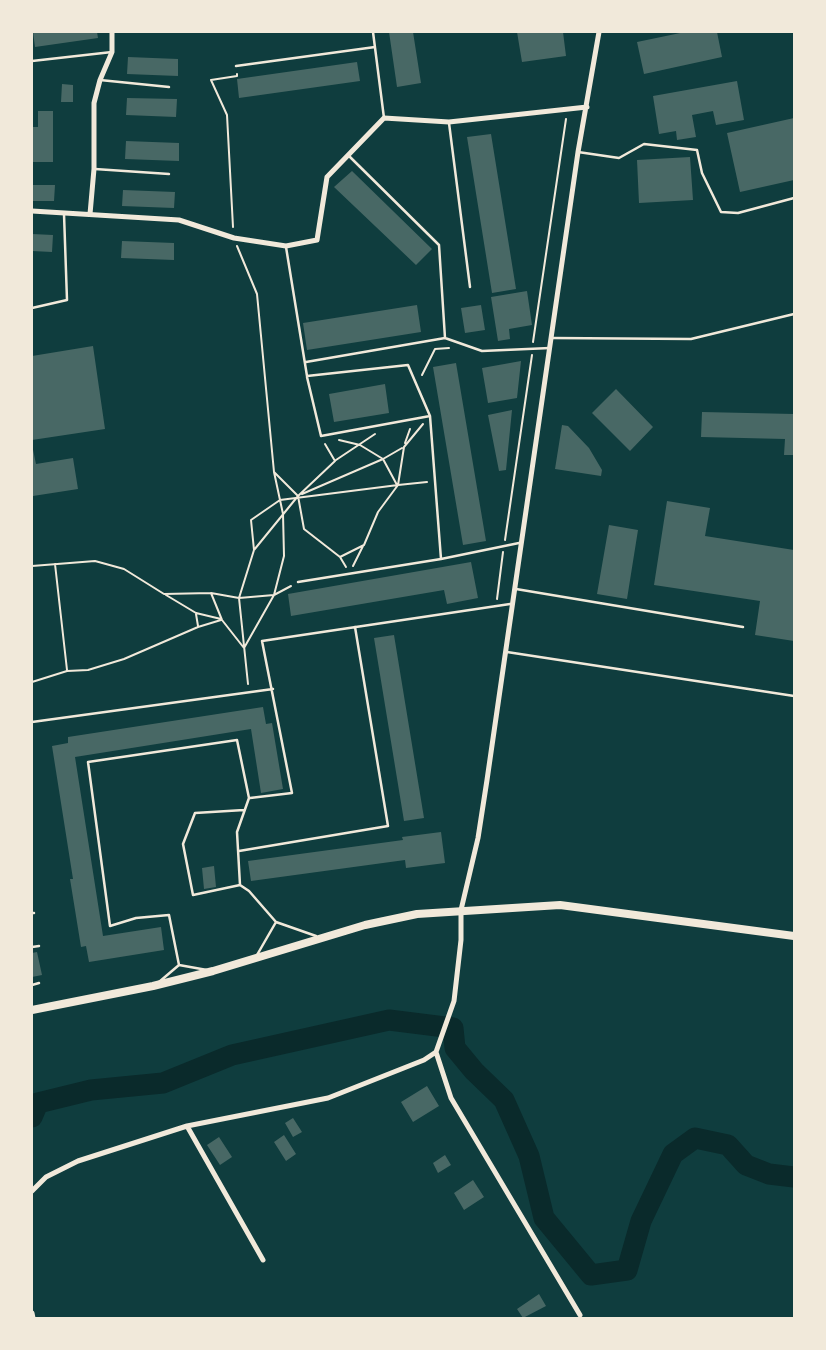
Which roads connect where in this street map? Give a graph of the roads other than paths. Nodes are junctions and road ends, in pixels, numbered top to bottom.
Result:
1 (112, 32) edge
2 (373, 32) edge
3 (599, 32) edge
4 (375, 47) junction
5 (112, 52) junction
6 (32, 61) edge
7 (236, 66) road end
8 (100, 80) junction
9 (169, 87) dead end
10 (587, 107) junction
11 (384, 118) junction
12 (449, 122) junction
13 (578, 152) junction
14 (348, 155) junction
15 (94, 169) junction
16 (169, 174) dead end
17 (794, 198) edge
18 (32, 211) edge
19 (64, 212) junction
20 (90, 214) junction
21 (286, 246) junction
22 (470, 287) dead end
23 (32, 308) edge
24 (794, 314) edge
25 (445, 338) junction
26 (552, 338) junction
27 (550, 348) junction
28 (305, 362) junction
29 (307, 376) junction
30 (430, 416) junction
31 (522, 542) junction
32 (441, 559) junction
33 (298, 582) road end
34 (516, 589) junction
35 (513, 604) junction
36 (355, 627) junction
37 (743, 627) dead end
38 (506, 652) junction
39 (273, 689) junction
40 (794, 696) edge
41 (32, 722) edge
42 (249, 798) junction
43 (245, 810) junction
44 (239, 851) junction
45 (240, 885) junction
46 (461, 910) junction
47 (276, 922) junction
48 (794, 936) edge
49 (324, 939) junction
50 (39, 946) dead end
51 (32, 947) edge
52 (256, 958) junction
53 (179, 965) junction
54 (213, 971) junction
55 (39, 983) dead end
56 (32, 985) edge
57 (153, 986) junction
58 (32, 1010) edge
59 (436, 1052) junction
60 (187, 1126) junction
61 (32, 1191) edge
62 (263, 1260) dead end
63 (32, 1313) edge
64 (580, 1315) dead end
65 (33, 1318) edge

1 - 5 street
2 - 4 lane
3 - 10 street
4 - 7 lane
4 - 11 lane
5 - 6 lane
5 - 8 street
8 - 9 lane
8 - 15 street
10 - 12 street
10 - 13 street
11 - 12 street
11 - 14 street
12 - 22 lane
13 - 17 lane
13 - 26 street
14 - 21 street
14 - 25 lane
15 - 16 lane
15 - 20 street
18 - 19 street
19 - 20 street
19 - 23 lane
20 - 21 street
21 - 28 lane
24 - 26 lane
25 - 27 lane
25 - 28 lane
26 - 27 street
27 - 31 street
28 - 29 lane
29 - 30 lane
29 - 30 lane
30 - 32 lane
31 - 32 lane
31 - 34 street
32 - 33 lane
34 - 35 street
34 - 37 lane
35 - 36 lane
35 - 38 street
36 - 39 lane
36 - 44 lane
38 - 40 lane
38 - 46 street
39 - 41 lane
39 - 42 lane
42 - 43 lane
42 - 53 lane
43 - 44 lane
43 - 45 lane
44 - 45 lane
45 - 47 lane
46 - 48 main road
46 - 49 main road
46 - 59 street
47 - 49 lane
47 - 52 lane
49 - 52 main road
50 - 51 lane
52 - 54 main road
53 - 54 lane
53 - 57 lane
54 - 57 main road
55 - 56 lane
57 - 58 main road
59 - 60 street
59 - 64 street
60 - 61 street
60 - 62 street
63 - 65 street

